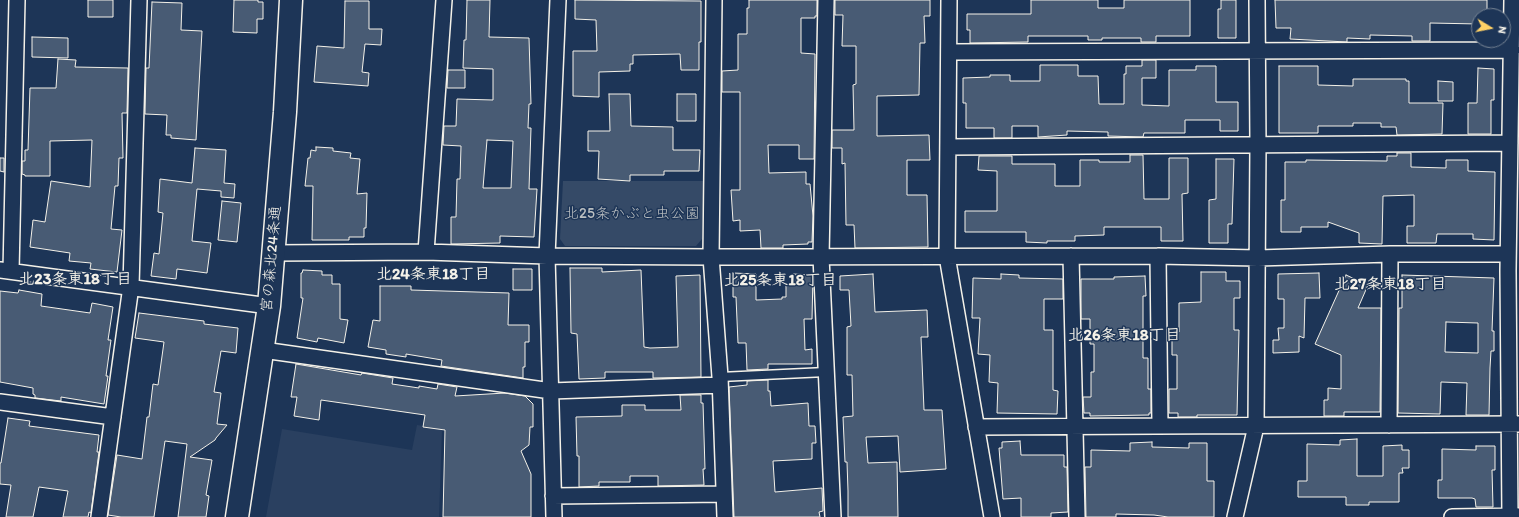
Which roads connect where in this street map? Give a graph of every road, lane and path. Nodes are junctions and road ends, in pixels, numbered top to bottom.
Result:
1 (17, 0) edge
2 (139, 0) edge
3 (291, 0) edge
4 (444, 0) edge
5 (558, 0) edge
6 (714, 0) edge
7 (826, 0) edge
8 (949, 0) edge
9 (1257, 0) edge
10 (1512, 0) edge
11 (1257, 50) junction
12 (949, 52) junction
13 (1514, 59) edge
14 (1513, 137) edge
15 (1258, 145) junction
16 (948, 148) junction
17 (1514, 201) edge
18 (426, 252) junction
19 (273, 253) junction
20 (1390, 254) junction
21 (1508, 254) junction
22 (547, 256) junction
23 (711, 256) junction
24 (947, 256) junction
25 (1070, 256) junction
26 (1158, 256) junction
27 (821, 257) junction
28 (1258, 258) junction
29 (6, 271) edge
30 (1514, 271) edge
31 (131, 286) junction
32 (269, 306) junction
33 (263, 350) junction
34 (826, 372) junction
35 (720, 381) junction
36 (551, 391) junction
37 (0, 402) edge
38 (113, 417) junction
39 (1514, 424) edge
40 (1389, 425) junction
41 (1160, 426) junction
42 (1256, 426) junction
43 (976, 427) junction
44 (1075, 427) junction
45 (724, 494) junction
46 (553, 496) junction
47 (1513, 516) edge
48 (99, 517) edge
49 (237, 517) edge
50 (554, 517) edge
51 (725, 517) edge
52 (833, 517) edge
53 (992, 517) edge
54 (1077, 517) edge
55 (1235, 517) edge
56 (1452, 517) edge

1 - 29 street
2 - 31 street
3 - 19 street, 宮の森北24条通
4 - 18 street
5 - 22 street
6 - 23 street
7 - 27 street
8 - 12 street
9 - 11 street
10 - 13 street
11 - 12 street
11 - 13 street
11 - 15 street
12 - 16 street
13 - 14 street
14 - 15 street
14 - 17 street
15 - 16 street
15 - 28 street
16 - 24 street
17 - 21 street
18 - 19 street
18 - 22 street
19 - 32 street, 宮の森北24条通
20 - 21 street
20 - 28 street
20 - 40 street
21 - 30 street
22 - 23 street
22 - 36 street
23 - 27 street
23 - 35 street
24 - 25 street
24 - 27 street
24 - 43 street
25 - 26 street
25 - 44 street
26 - 28 street
26 - 41 street
27 - 34 street
28 - 42 street
29 - 31 street
30 - 39 street
31 - 32 street
31 - 38 street
32 - 33 street, 宮の森北24条通
33 - 36 street
33 - 49 street, 宮の森北24条通
34 - 35 lane
34 - 52 street
35 - 36 street
35 - 45 street
36 - 46 street
37 - 38 street
38 - 48 street
39 - 40 street
39 - 47 street
40 - 42 street
41 - 42 street
41 - 44 street
42 - 55 street
43 - 44 street
43 - 53 street
44 - 54 street
45 - 46 street
45 - 51 street
46 - 50 street
47 - 56 street

